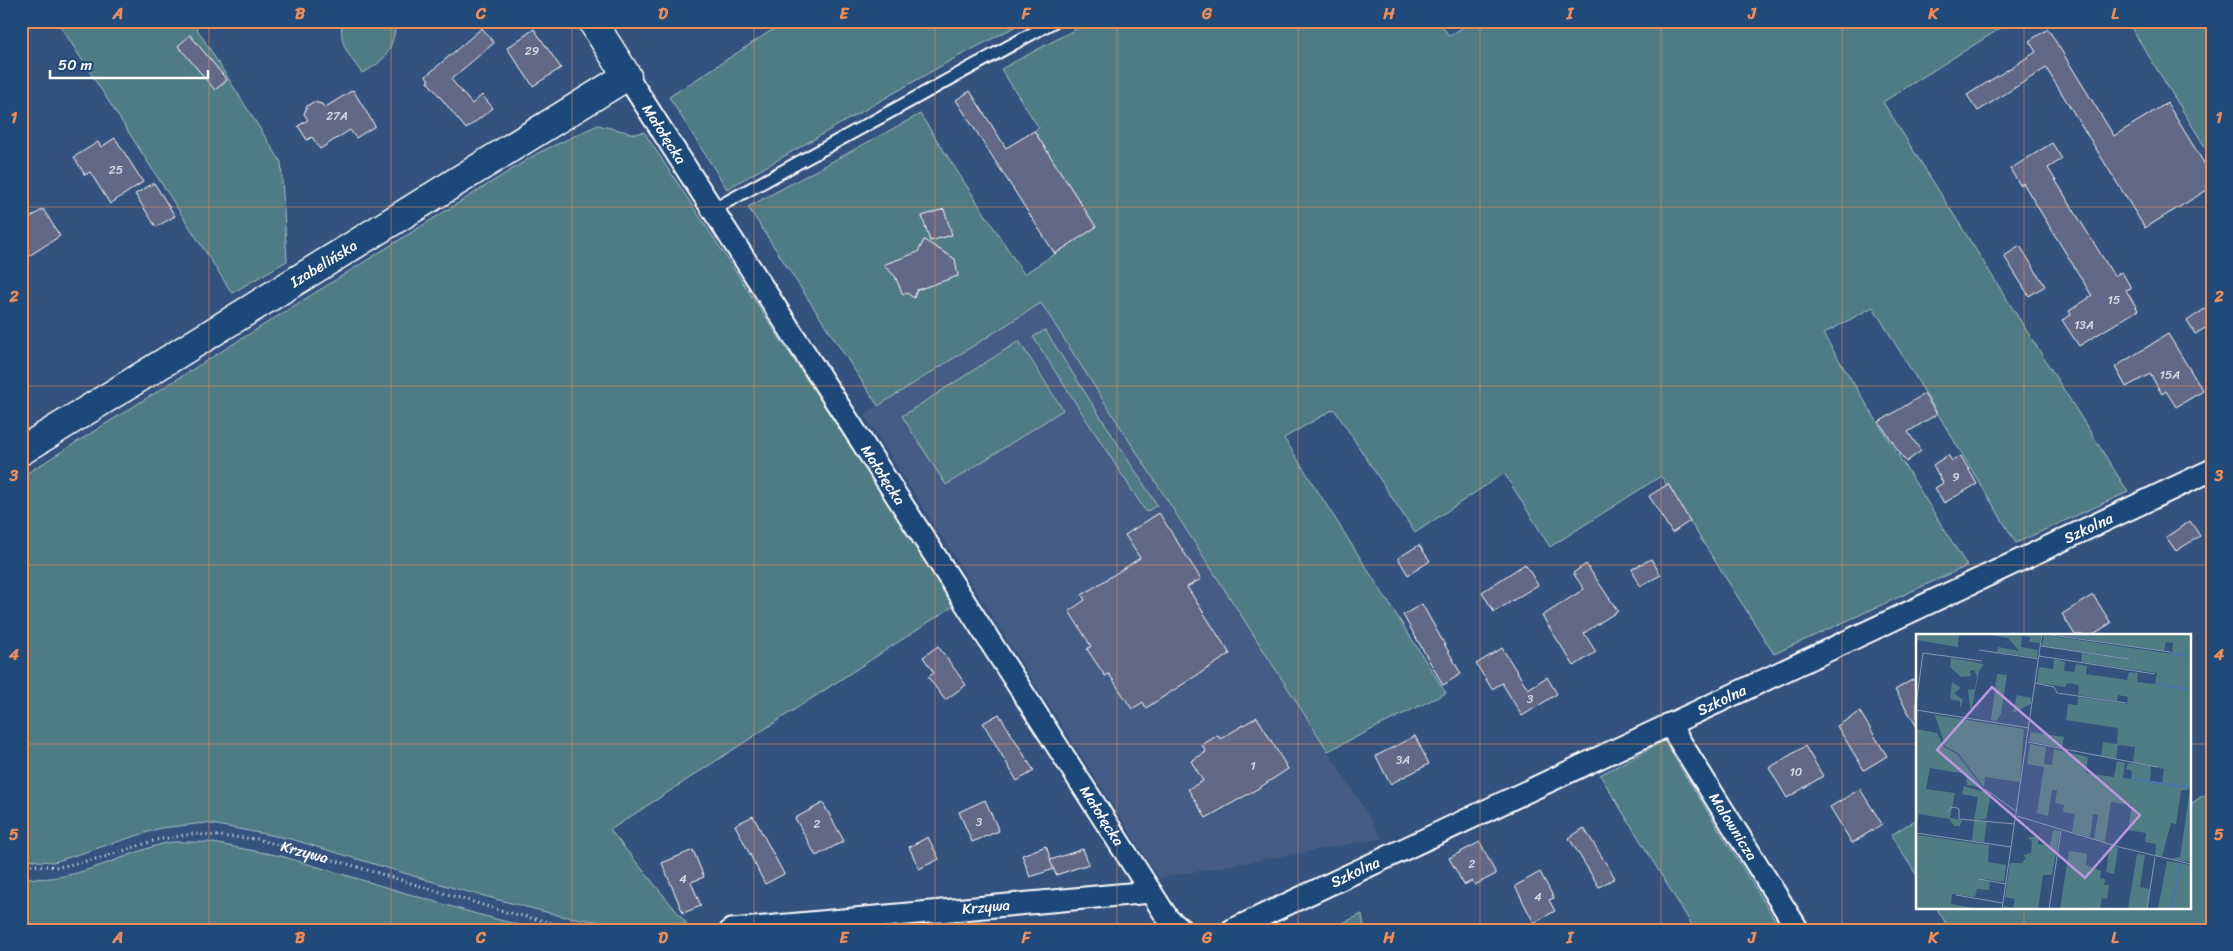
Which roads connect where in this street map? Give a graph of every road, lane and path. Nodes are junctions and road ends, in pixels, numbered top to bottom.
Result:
1 (592, 21) edge
2 (1055, 21) edge
3 (627, 76) junction
4 (714, 209) junction
5 (21, 451) edge
6 (2212, 470) edge
7 (1669, 724) junction
8 (21, 864) edge
9 (1151, 892) junction
10 (1178, 928) edge
11 (582, 930) edge
12 (731, 930) edge
13 (1232, 930) edge
14 (1798, 930) edge

1 - 3 street, Małołęcka
2 - 4 lane
3 - 4 street, Małołęcka
3 - 5 street, Izabelińska
4 - 9 street, Małołęcka
6 - 7 street, Szkolna
7 - 13 street, Szkolna
7 - 14 street, Malownicza
8 - 11 path, Krzywa
9 - 10 street, Małołęcka
9 - 12 street, Krzywa

